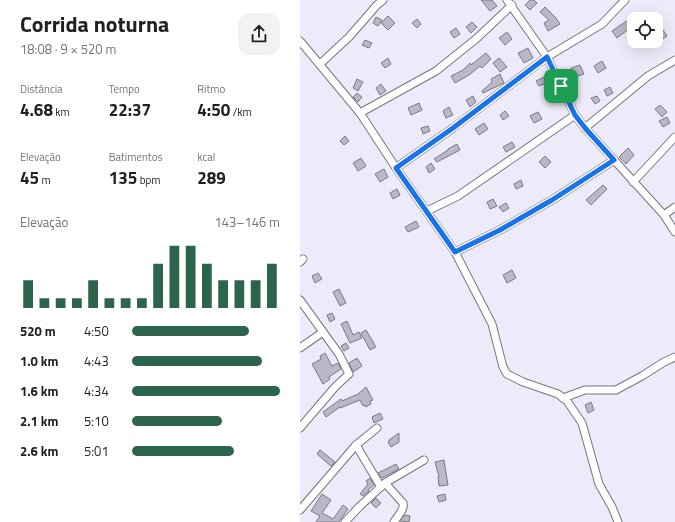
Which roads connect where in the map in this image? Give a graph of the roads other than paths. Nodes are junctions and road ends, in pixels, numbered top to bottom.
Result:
1 (383, 0) edge
2 (626, 0) edge
3 (510, 2) edge
4 (300, 41) edge
5 (547, 57) junction
6 (675, 60) edge
7 (320, 64) junction
8 (360, 113) junction
9 (575, 115) junction
10 (585, 128) junction
11 (675, 137) edge
12 (614, 160) junction
13 (396, 168) junction
14 (633, 182) junction
15 (675, 207) edge
16 (427, 211) junction
17 (664, 215) junction
18 (675, 232) edge
19 (455, 252) junction
20 (300, 300) edge
21 (323, 332) junction
22 (300, 348) edge
23 (675, 357) edge
24 (563, 398) junction
25 (300, 428) edge
26 (377, 428) dead end
27 (356, 445) junction
28 (424, 460) dead end
29 (383, 485) junction
30 (300, 510) edge
31 (345, 522) edge
32 (394, 522) edge
33 (618, 522) edge

1 - 7 street
2 - 5 street
3 - 5 street
3 - 8 street
4 - 7 street
5 - 9 street
5 - 13 street
6 - 10 street
7 - 8 street
8 - 13 street
9 - 10 street
9 - 16 street
10 - 12 street
11 - 14 street
12 - 14 street
12 - 19 street
13 - 16 street
14 - 17 street
15 - 17 street
16 - 19 street
17 - 18 street
19 - 24 street
20 - 21 street
21 - 22 street
21 - 25 street
23 - 24 street
24 - 33 street
26 - 27 street
27 - 29 street
27 - 30 street
28 - 29 street
29 - 31 street
29 - 32 street

